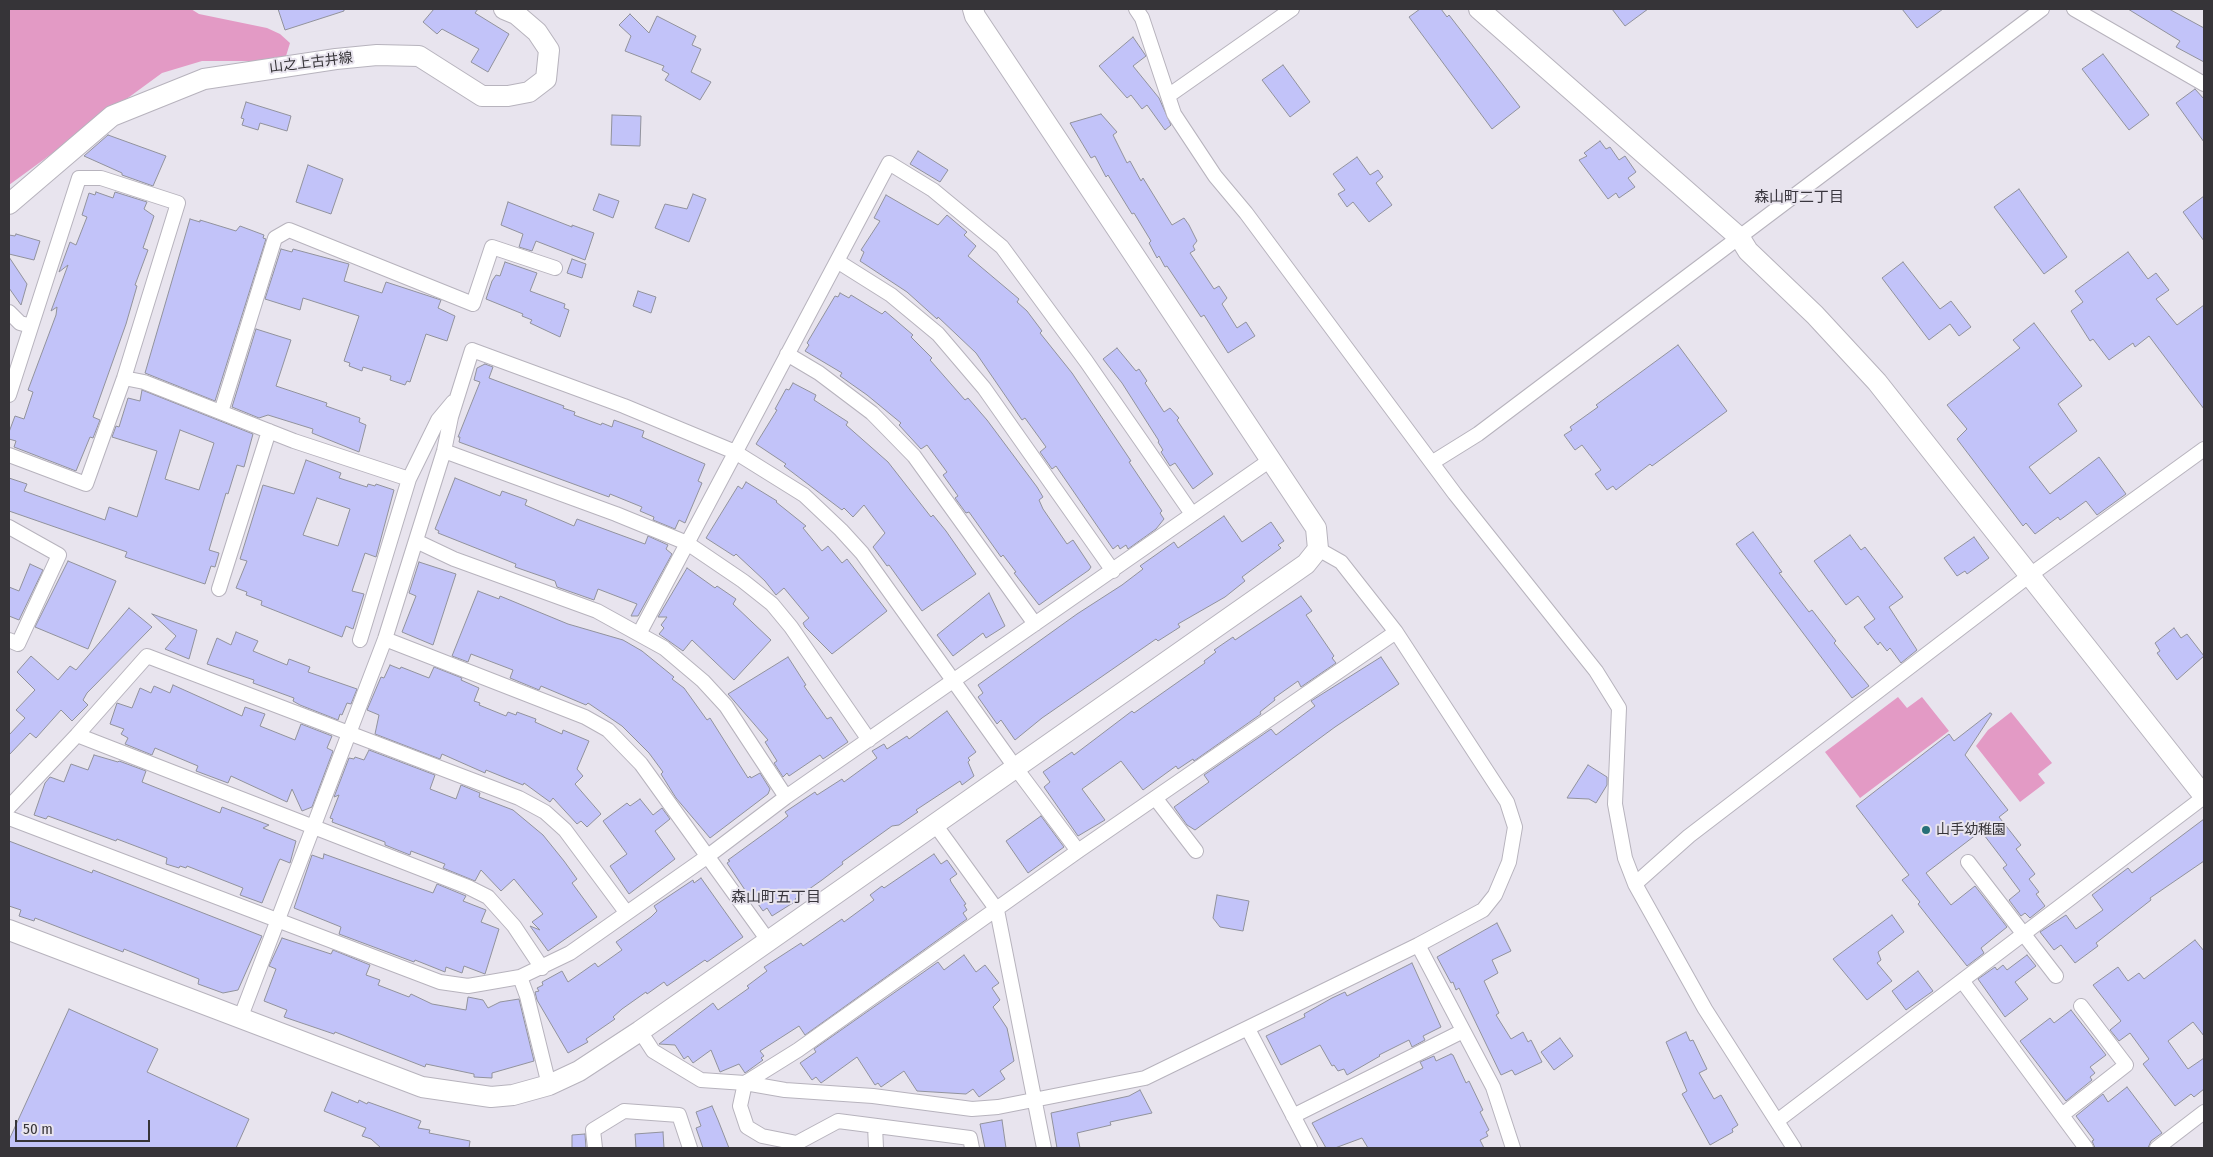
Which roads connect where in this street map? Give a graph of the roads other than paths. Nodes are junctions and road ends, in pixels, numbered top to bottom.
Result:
1 (504, 9) edge
2 (973, 9) edge
3 (1136, 9) edge
4 (1292, 9) edge
5 (1478, 9) edge
6 (2042, 9) edge
7 (2074, 9) edge
8 (2204, 84) edge
9 (1168, 96) junction
10 (9, 204) edge
11 (1740, 238) junction
12 (837, 261) junction
13 (555, 268) dead end
14 (9, 312) edge
15 (31, 326) junction
16 (787, 354) junction
17 (124, 378) junction
18 (9, 395) edge
19 (457, 397) junction
20 (221, 412) junction
21 (270, 431) junction
22 (2204, 449) edge
23 (444, 451) junction
24 (735, 452) junction
25 (9, 455) edge
26 (1270, 461) junction
27 (1433, 462) junction
28 (410, 479) junction
29 (1192, 514) junction
30 (9, 527) edge
31 (416, 541) junction
32 (687, 543) junction
33 (1318, 549) junction
34 (1114, 571) junction
35 (2030, 575) junction
36 (218, 588) dead end
37 (1035, 624) junction
38 (1396, 632) junction
39 (639, 634) junction
40 (385, 639) junction
41 (9, 640) edge
42 (360, 640) dead end
43 (955, 681) junction
44 (348, 733) junction
45 (77, 735) junction
46 (869, 740) junction
47 (1015, 767) junction
48 (2204, 796) edge
49 (786, 797) junction
50 (1156, 799) junction
51 (9, 807) edge
52 (9, 818) edge
53 (934, 823) junction
54 (313, 828) junction
55 (1078, 851) junction
56 (1196, 851) dead end
57 (708, 856) junction
58 (1968, 862) dead end
59 (1634, 884) junction
60 (997, 910) junction
61 (626, 912) junction
62 (278, 921) junction
63 (9, 930) edge
64 (2024, 935) junction
65 (768, 939) junction
66 (1418, 945) junction
67 (542, 968) junction
68 (2056, 976) dead end
69 (520, 977) junction
70 (1963, 982) junction
71 (2081, 1006) dead end
72 (240, 1019) junction
73 (1248, 1029) junction
74 (640, 1031) junction
75 (1463, 1031) junction
76 (745, 1083) junction
77 (549, 1085) junction
78 (1034, 1100) junction
79 (2204, 1112) edge
80 (2062, 1115) junction
81 (1293, 1116) junction
82 (1777, 1121) junction
83 (875, 1126) junction
84 (596, 1148) edge
85 (690, 1148) edge
86 (876, 1148) edge
87 (972, 1148) edge
88 (1044, 1148) edge
89 (1310, 1148) edge
90 (1513, 1148) edge
91 (1794, 1148) edge
92 (2086, 1148) edge
93 (2156, 1148) edge

1 - 10 street, 山之上古井線
2 - 26 street
3 - 9 street
4 - 9 street
5 - 11 street
6 - 11 street
7 - 8 street
9 - 27 street
11 - 27 street
11 - 35 street
12 - 16 street
12 - 29 street
12 - 34 street
13 - 20 street
14 - 15 street
15 - 17 street
15 - 18 street
16 - 24 street
16 - 37 street
17 - 20 street
17 - 25 street
19 - 23 street
19 - 24 street
19 - 28 street
20 - 21 street
21 - 28 street
21 - 36 street
22 - 35 street
23 - 31 street
23 - 32 street
24 - 32 street
24 - 43 street
26 - 29 street
26 - 33 street
27 - 59 street
28 - 42 street
29 - 34 street
30 - 41 street
31 - 39 street
31 - 40 street
32 - 39 street
32 - 46 street
33 - 38 street
33 - 47 street
34 - 37 street
35 - 48 street
35 - 59 street
37 - 43 street
38 - 50 street
38 - 66 street
39 - 49 street
40 - 44 street
40 - 57 street
43 - 46 street
43 - 47 street
44 - 45 street
44 - 54 street
44 - 61 street
45 - 51 street
45 - 54 street
46 - 49 street
47 - 53 street
47 - 55 street
48 - 64 street
49 - 57 street
50 - 55 street
50 - 56 street
52 - 62 street
53 - 60 street
53 - 65 street
54 - 62 street
54 - 67 street
55 - 60 street
57 - 61 street
57 - 65 street
58 - 64 street
59 - 82 street
60 - 76 street
60 - 78 street
61 - 67 street
62 - 69 street
62 - 72 street
63 - 72 street
64 - 68 street
64 - 70 street
65 - 74 street
66 - 73 street
66 - 75 street
67 - 69 street
69 - 77 street
70 - 80 street
70 - 82 street
71 - 80 street
72 - 77 street
73 - 78 street
73 - 81 street
74 - 76 street
74 - 77 street
75 - 81 street
75 - 90 street
76 - 78 street
76 - 83 street
78 - 88 street
79 - 93 street
80 - 92 street
81 - 89 street
82 - 91 street
83 - 86 street
83 - 87 street
84 - 85 street

